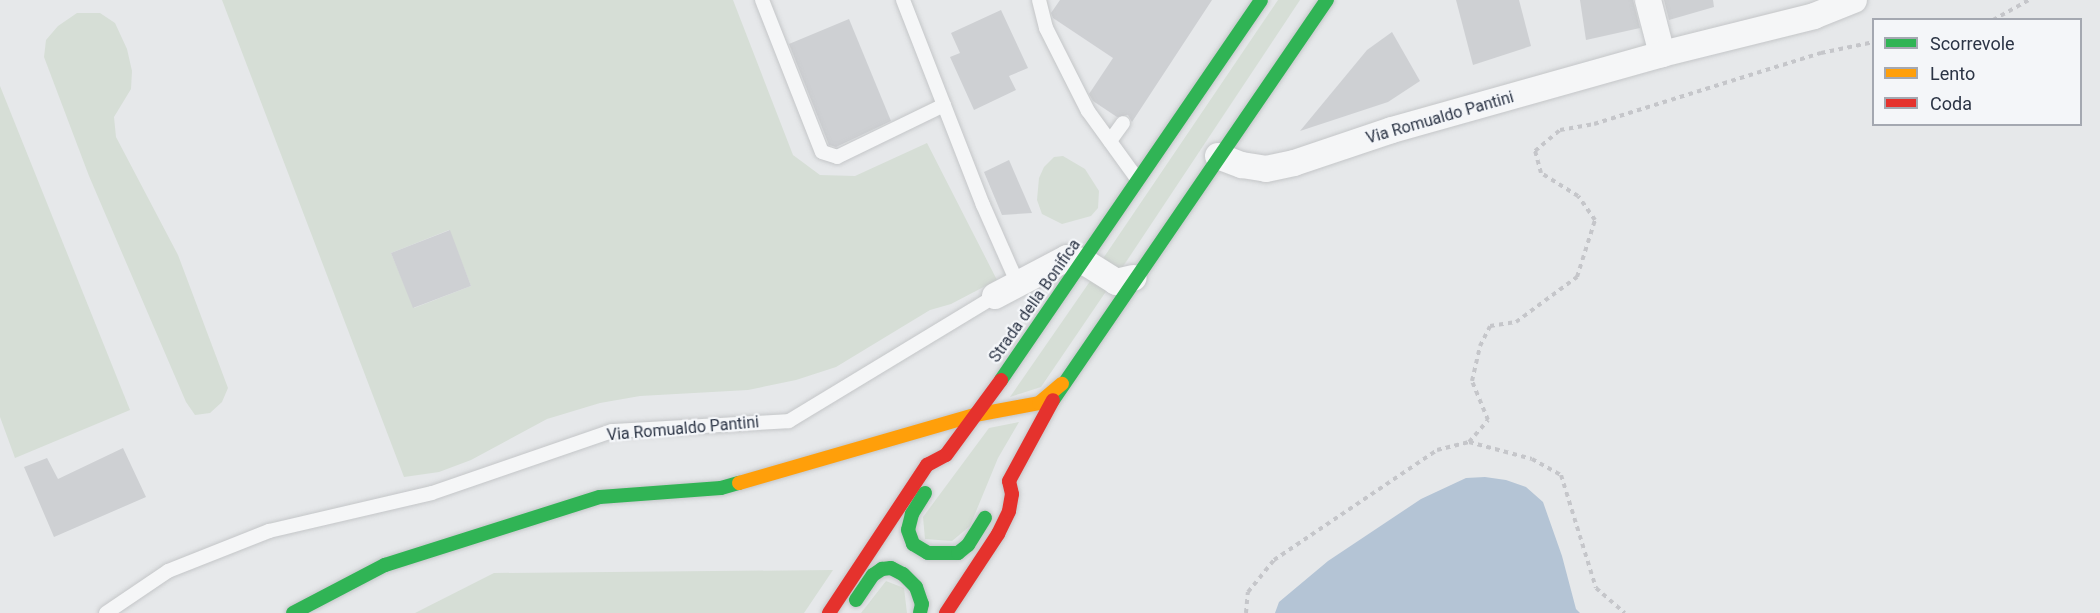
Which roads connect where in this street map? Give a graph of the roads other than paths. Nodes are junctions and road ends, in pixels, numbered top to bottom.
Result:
1 (762, 0) edge
2 (903, 0) edge
3 (1039, 0) edge
4 (1261, 0) edge
5 (1327, 0) edge
6 (1648, 0) edge
7 (1854, 0) edge
8 (1662, 54) junction
9 (944, 105) junction
10 (1123, 123) dead end
11 (1110, 141) junction
12 (1218, 156) junction
13 (1138, 180) junction
14 (1083, 261) junction
15 (1134, 278) junction
16 (1017, 282) junction
17 (995, 296) joint
18 (1062, 384) junction
19 (975, 415) junction
20 (946, 455) junction
21 (1009, 481) junction
22 (106, 613) edge
23 (293, 613) edge
24 (830, 613) edge
25 (848, 613) edge
26 (920, 613) edge
27 (946, 613) edge

1 - 9 lane
2 - 9 lane, Strada della Bonifica
3 - 11 lane
4 - 13 main road, Strada della Bonifica
5 - 12 main road
6 - 8 street
7 - 8 street, Via Romualdo Pantini
8 - 12 street, Via Romualdo Pantini
9 - 16 lane, Strada della Bonifica
10 - 11 lane
11 - 13 lane
12 - 15 main road
13 - 14 main road, Strada della Bonifica
14 - 15 street
14 - 16 street, Via Romualdo Pantini
14 - 19 main road, Strada della Bonifica
15 - 18 main road
16 - 17 street, Via Romualdo Pantini
17 - 22 lane, Via Romualdo Pantini
18 - 19 main road
18 - 21 main road
19 - 20 main road, Strada della Bonifica
19 - 23 main road
20 - 21 main road
20 - 24 main road, Strada della Bonifica
21 - 27 main road
25 - 26 main road

